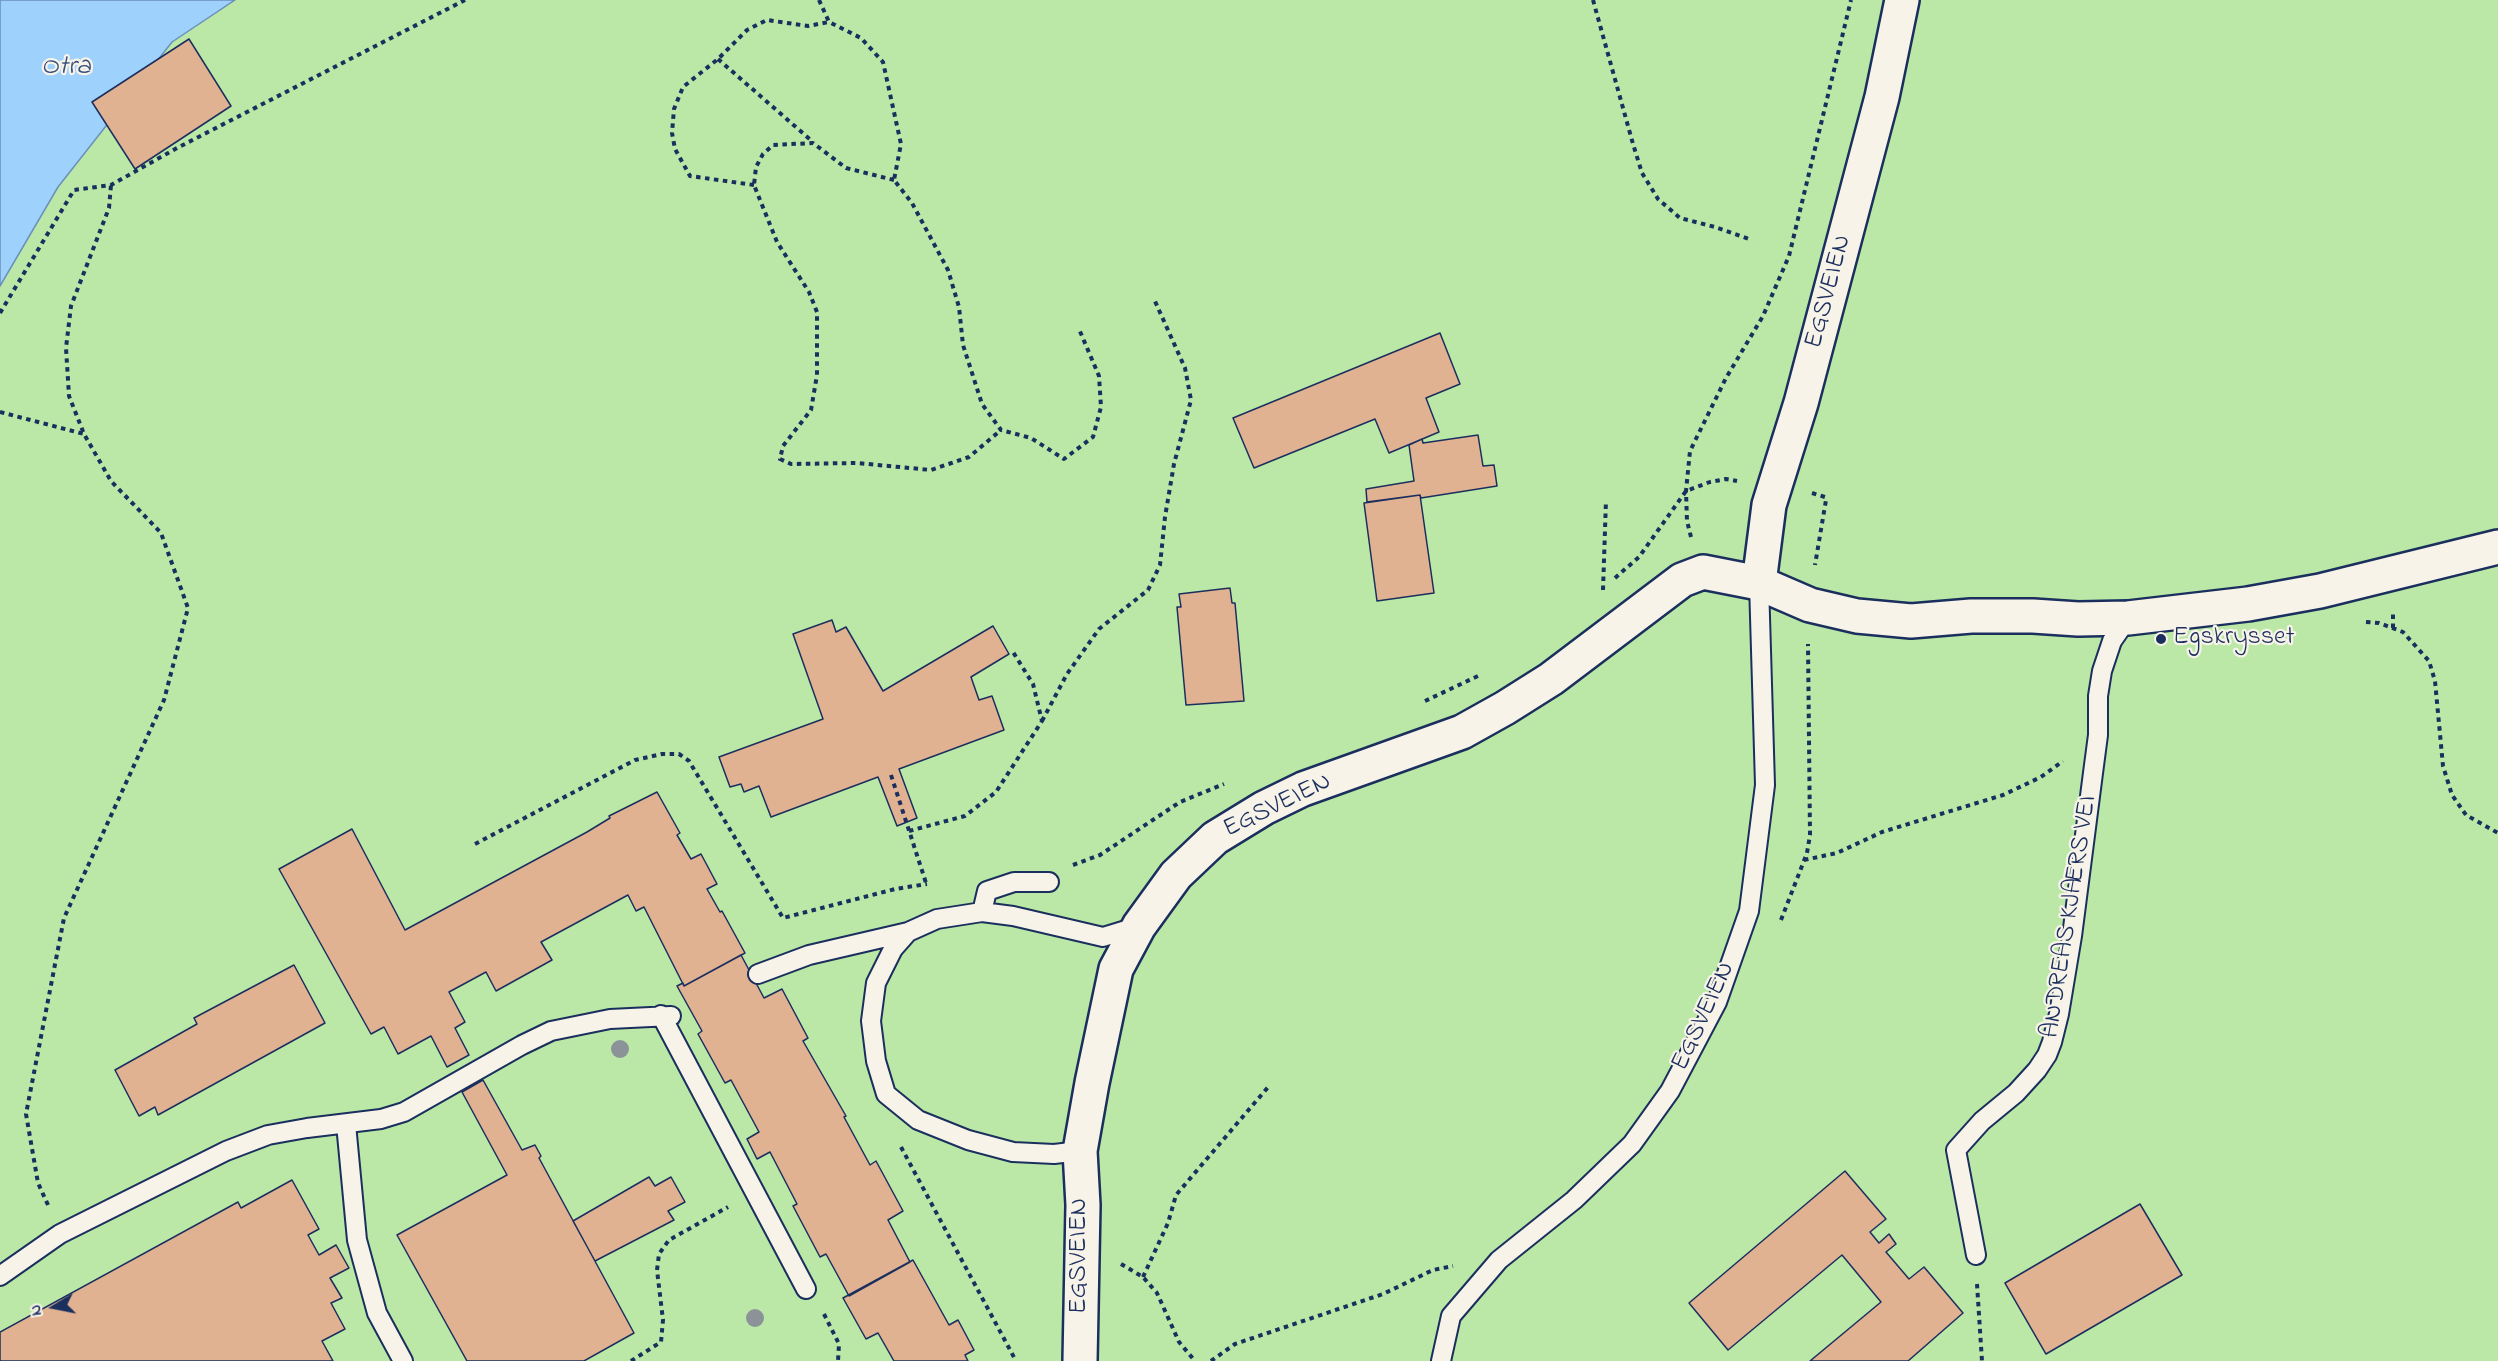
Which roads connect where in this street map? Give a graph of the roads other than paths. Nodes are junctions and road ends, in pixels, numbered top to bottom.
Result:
1 (1902, 0) edge
2 (2498, 547) edge
3 (1759, 583) junction
4 (2128, 618) junction
5 (1049, 882) road end
6 (982, 912) junction
7 (1139, 926) junction
8 (908, 932) junction
9 (758, 974) dead end
10 (346, 1124) junction
11 (1080, 1151) junction
12 (1976, 1255) road end
13 (0, 1276) edge
14 (806, 1289) road end
15 (403, 1361) edge
16 (1080, 1361) edge
17 (1441, 1361) edge

1 - 3 street, EGSVEIEN
2 - 4 street
3 - 4 street
3 - 7 street, EGSVEIEN
3 - 17 lane, EGSVEIEN
4 - 12 lane, ANDREAS KJÆRS VEI
5 - 6 lane
6 - 7 lane
6 - 8 lane
7 - 11 street, EGSVEIEN
8 - 9 lane
8 - 11 lane
10 - 13 lane
10 - 14 lane
10 - 15 lane
11 - 16 street, EGSVEIEN

